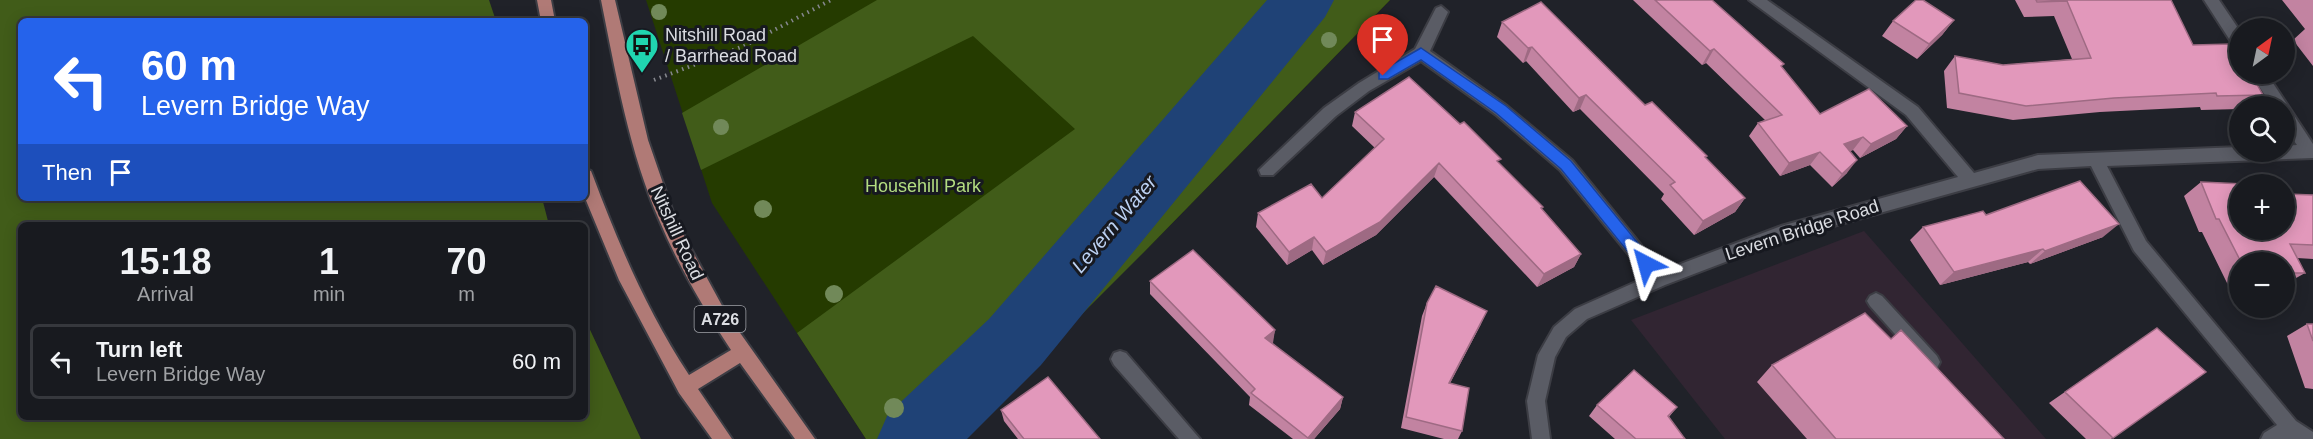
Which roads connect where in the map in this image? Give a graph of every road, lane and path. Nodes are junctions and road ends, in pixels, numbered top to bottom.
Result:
1 (543, 0) edge
2 (608, 0) edge
3 (831, 0) edge
4 (1756, 0) edge
5 (2211, 0) edge
6 (1441, 12) dead end
7 (547, 18) edge
8 (2229, 27) edge
9 (1421, 53) junction
10 (627, 91) junction
11 (2295, 128) edge
12 (2311, 151) edge
13 (2096, 161) junction
14 (1267, 170) dead end
15 (1970, 180) junction
16 (588, 185) edge
17 (1659, 280) junction
18 (1876, 301) dead end
19 (742, 353) junction
20 (1120, 359) dead end
21 (1945, 379) edge
22 (685, 387) junction
23 (2290, 428) junction
24 (723, 439) edge
25 (806, 439) edge
26 (1191, 439) edge
27 (1541, 439) edge
28 (2270, 439) edge
29 (2308, 439) edge

1 - 7 main road
2 - 10 main road, Nitshill Road / A726
3 - 10 path
4 - 15 street
5 - 8 street
6 - 9 street
9 - 14 street
9 - 17 street
10 - 19 main road, Nitshill Road / A726
11 - 12 street
12 - 13 street, Levern Bridge Road
13 - 15 street, Levern Bridge Road
13 - 23 street
15 - 17 street, Levern Bridge Road
16 - 22 main road
17 - 27 street, Levern Bridge Road
18 - 21 street
19 - 22 main road
19 - 25 main road, Nitshill Road / A726
20 - 26 street
22 - 24 main road
23 - 28 street
23 - 29 street

